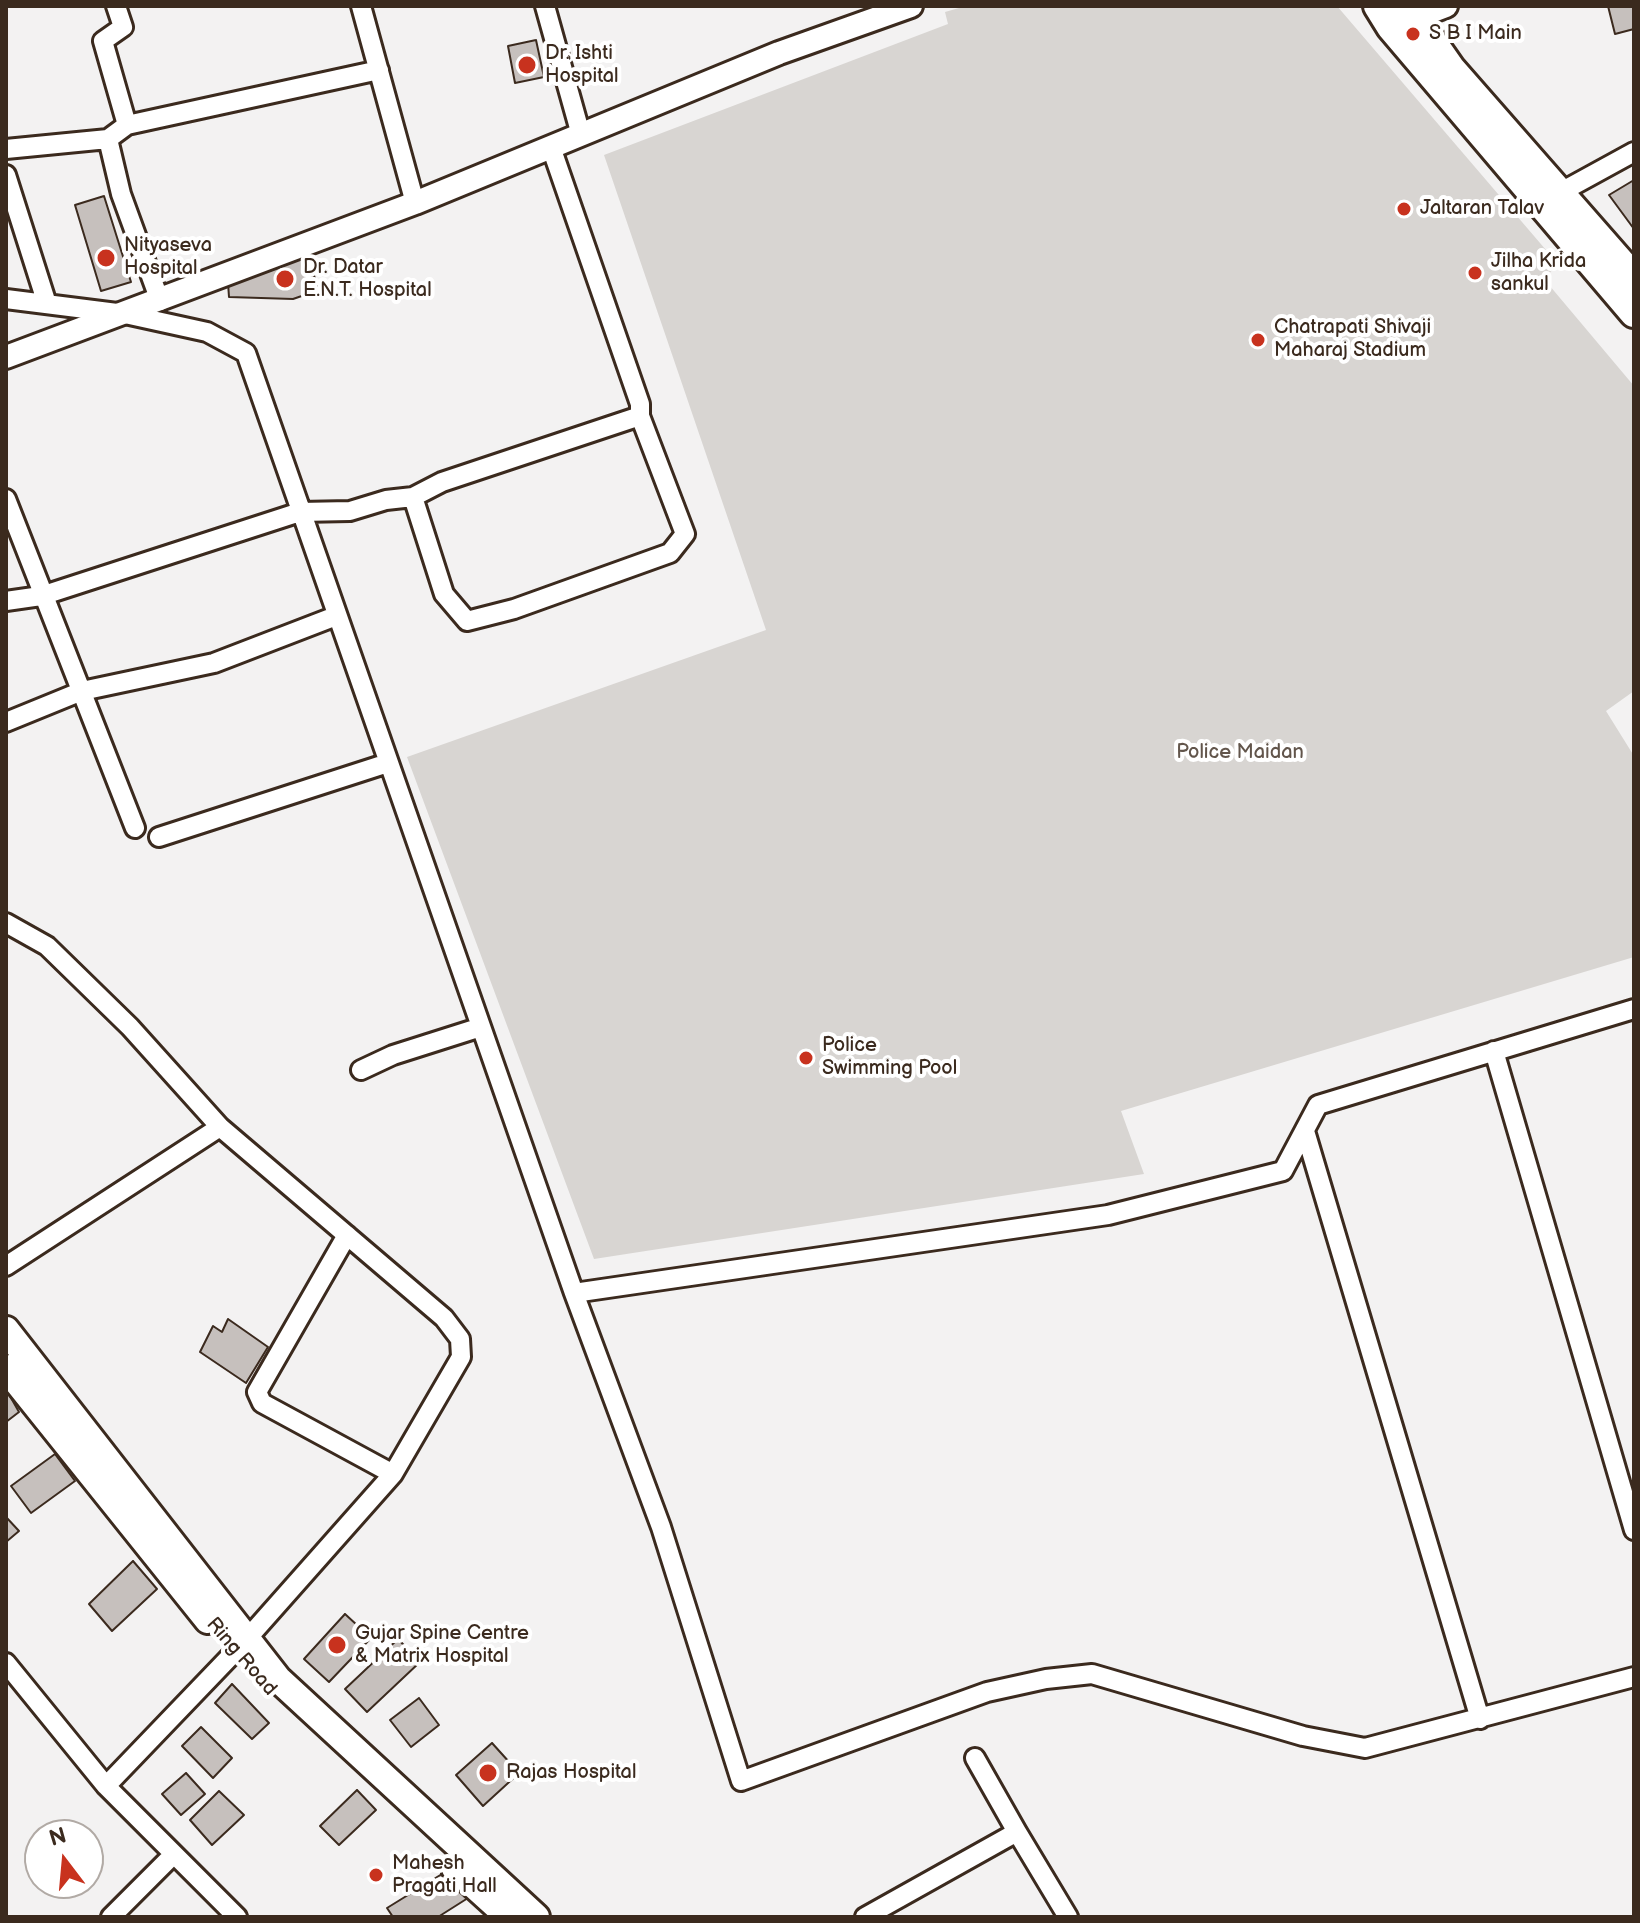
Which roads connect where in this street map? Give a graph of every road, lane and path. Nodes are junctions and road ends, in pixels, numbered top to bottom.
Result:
1 (116, 6) edge
2 (361, 6) edge
3 (545, 6) edge
4 (911, 6) edge
5 (1446, 6) edge
6 (1398, 14) edge
7 (379, 70) junction
8 (127, 125) junction
9 (581, 135) junction
10 (108, 139) junction
11 (551, 147) junction
12 (6, 149) edge
13 (1634, 152) edge
14 (6, 175) edge
15 (1551, 198) junction
16 (415, 203) junction
17 (1634, 278) edge
18 (6, 299) edge
19 (160, 301) junction
20 (47, 304) junction
21 (1634, 313) edge
22 (125, 314) junction
23 (6, 357) edge
24 (640, 416) junction
25 (413, 497) junction
26 (6, 499) edge
27 (300, 512) junction
28 (41, 596) junction
29 (6, 601) edge
30 (336, 616) junction
31 (82, 691) junction
32 (6, 722) edge
33 (388, 763) junction
34 (135, 828) dead end
35 (159, 837) dead end
36 (6, 923) edge
37 (1633, 1013) edge
38 (481, 1027) junction
39 (1494, 1051) junction
40 (361, 1070) dead end
41 (220, 1127) junction
42 (1305, 1131) junction
43 (347, 1235) junction
44 (6, 1266) edge
45 (574, 1293) junction
46 (9, 1348) edge
47 (393, 1474) junction
48 (1634, 1530) edge
49 (240, 1646) junction
50 (6, 1663) edge
51 (1634, 1677) edge
52 (1480, 1719) junction
53 (975, 1758) dead end
54 (106, 1786) junction
55 (1017, 1832) junction
56 (174, 1854) junction
57 (871, 1915) edge
58 (111, 1917) edge
59 (237, 1917) edge
60 (509, 1917) edge
61 (536, 1917) edge
62 (1068, 1917) edge

1 - 8 street
2 - 7 street
3 - 9 street
4 - 9 street
5 - 6 street
6 - 15 main road
7 - 8 street
7 - 16 street
8 - 10 street
9 - 11 street
10 - 12 street
10 - 19 street
11 - 16 street
11 - 24 street
13 - 15 street
14 - 20 street
15 - 17 main road
15 - 21 main road
16 - 19 street
18 - 20 street
19 - 22 street
20 - 22 street
22 - 23 street
22 - 27 street
24 - 25 street
24 - 25 street
25 - 27 street
26 - 28 street
27 - 28 street
27 - 30 street
28 - 29 street
28 - 31 street
30 - 31 street
30 - 33 street
31 - 32 street
31 - 34 street
33 - 35 street
33 - 38 street
36 - 41 street
37 - 39 street
38 - 40 street
38 - 45 street
39 - 42 street
39 - 48 street
41 - 43 street
41 - 44 street
42 - 45 street
42 - 52 street
43 - 47 street
43 - 47 street
45 - 52 street
46 - 49 main road, Ring Road
47 - 49 street
49 - 54 street
49 - 60 main road, Ring Road
49 - 61 main road
50 - 54 street
51 - 52 street
53 - 55 street
54 - 56 street
55 - 57 street
55 - 62 street
56 - 58 street
56 - 59 street

